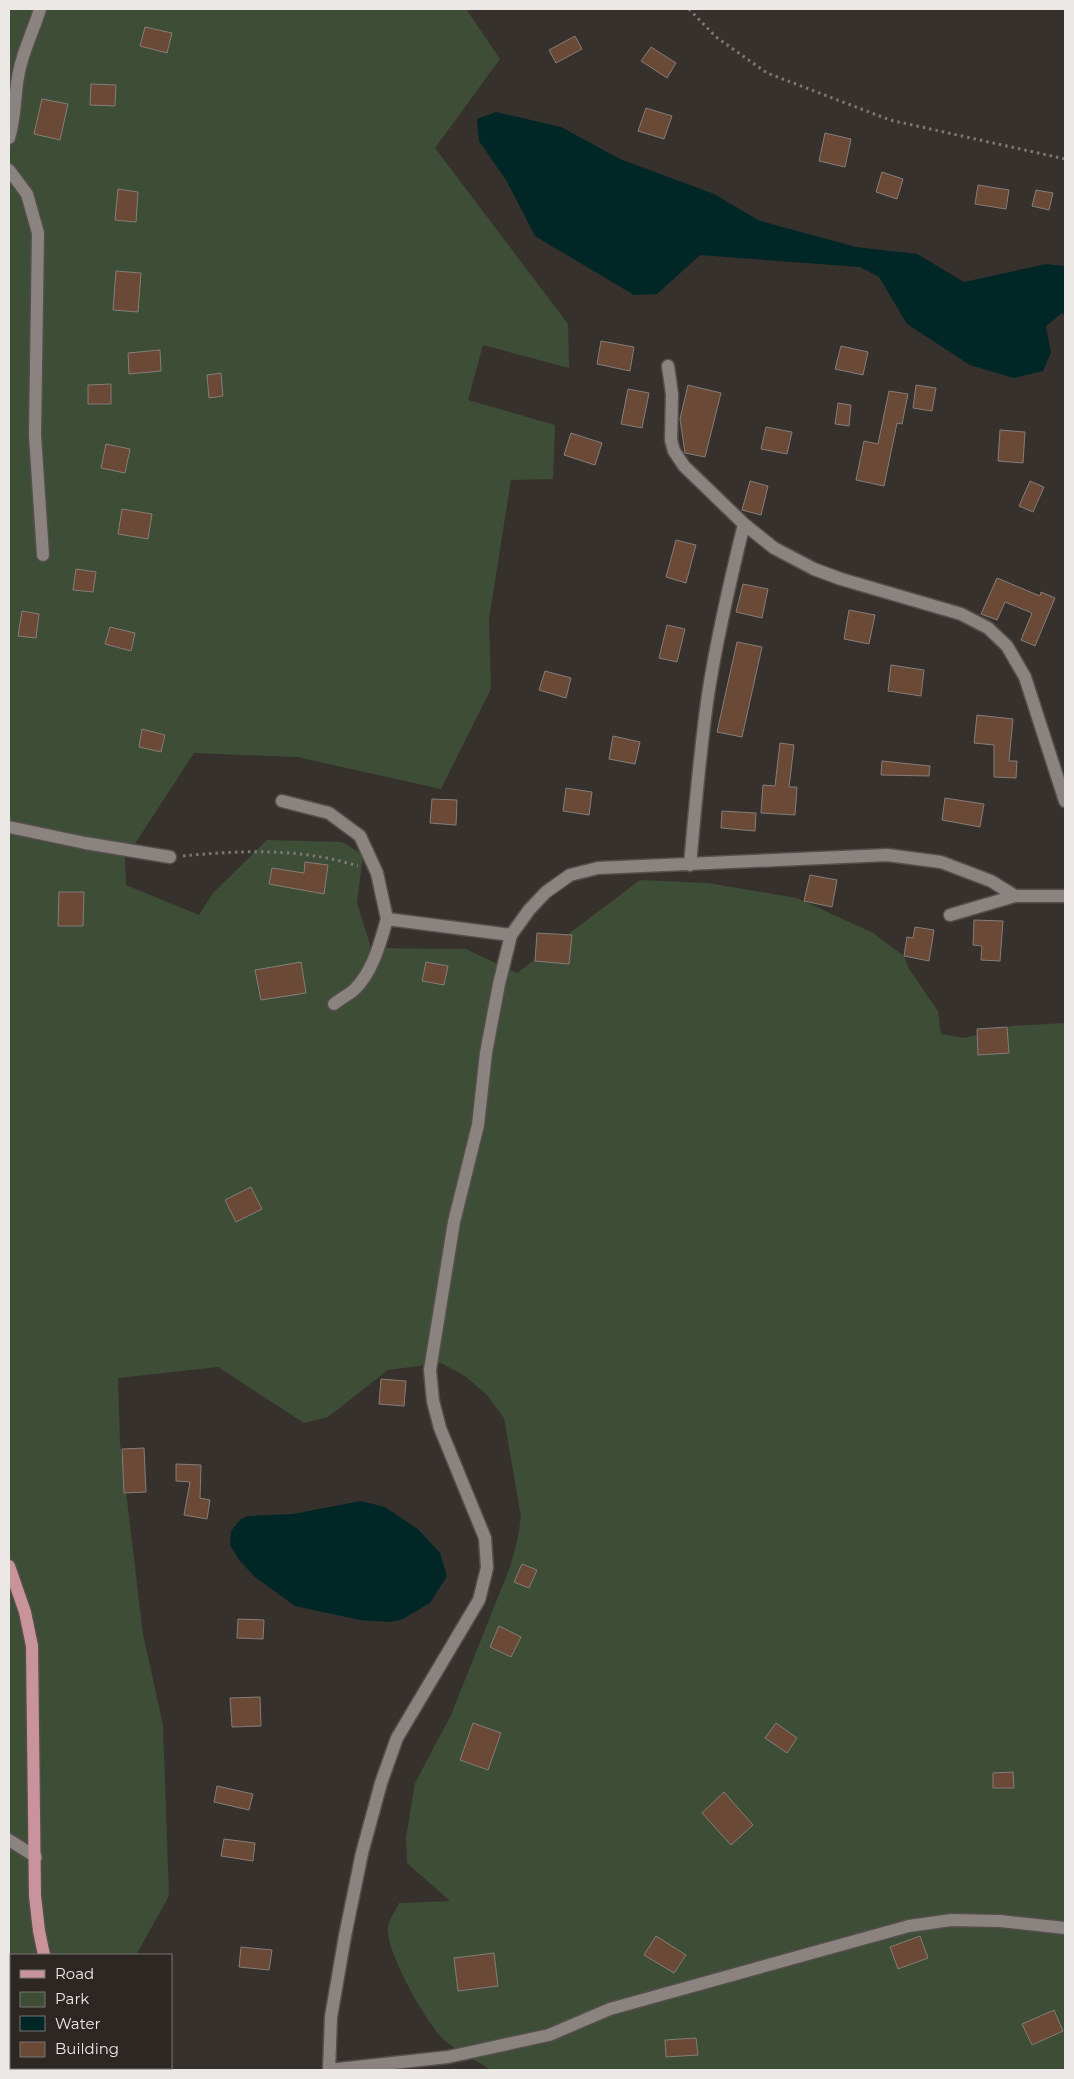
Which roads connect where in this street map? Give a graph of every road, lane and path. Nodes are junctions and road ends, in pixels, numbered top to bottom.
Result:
1 (40, 9) edge
2 (689, 9) edge
3 (9, 138) edge
4 (1065, 159) edge
5 (9, 170) edge
6 (668, 366) dead end
7 (744, 524) junction
8 (43, 555) dead end
9 (282, 801) dead end
10 (1065, 801) edge
11 (9, 827) edge
12 (170, 857) joint
13 (690, 865) junction
14 (377, 873) junction
15 (1015, 896) junction
16 (1065, 896) edge
17 (950, 915) dead end
18 (386, 919) junction
19 (511, 935) junction
20 (334, 1004) dead end
21 (9, 1566) edge
22 (9, 1840) edge
23 (36, 1857) junction
24 (1065, 1928) edge
25 (44, 1954) edge

1 - 3 street
2 - 4 path
5 - 8 street
6 - 7 street
7 - 10 street
7 - 13 street
9 - 14 street
11 - 12 street
12 - 14 path
13 - 15 street
13 - 19 street
14 - 18 street
15 - 16 street
15 - 17 street
18 - 19 street
18 - 20 street
19 - 24 street
21 - 23 main road
22 - 23 street
23 - 25 main road

